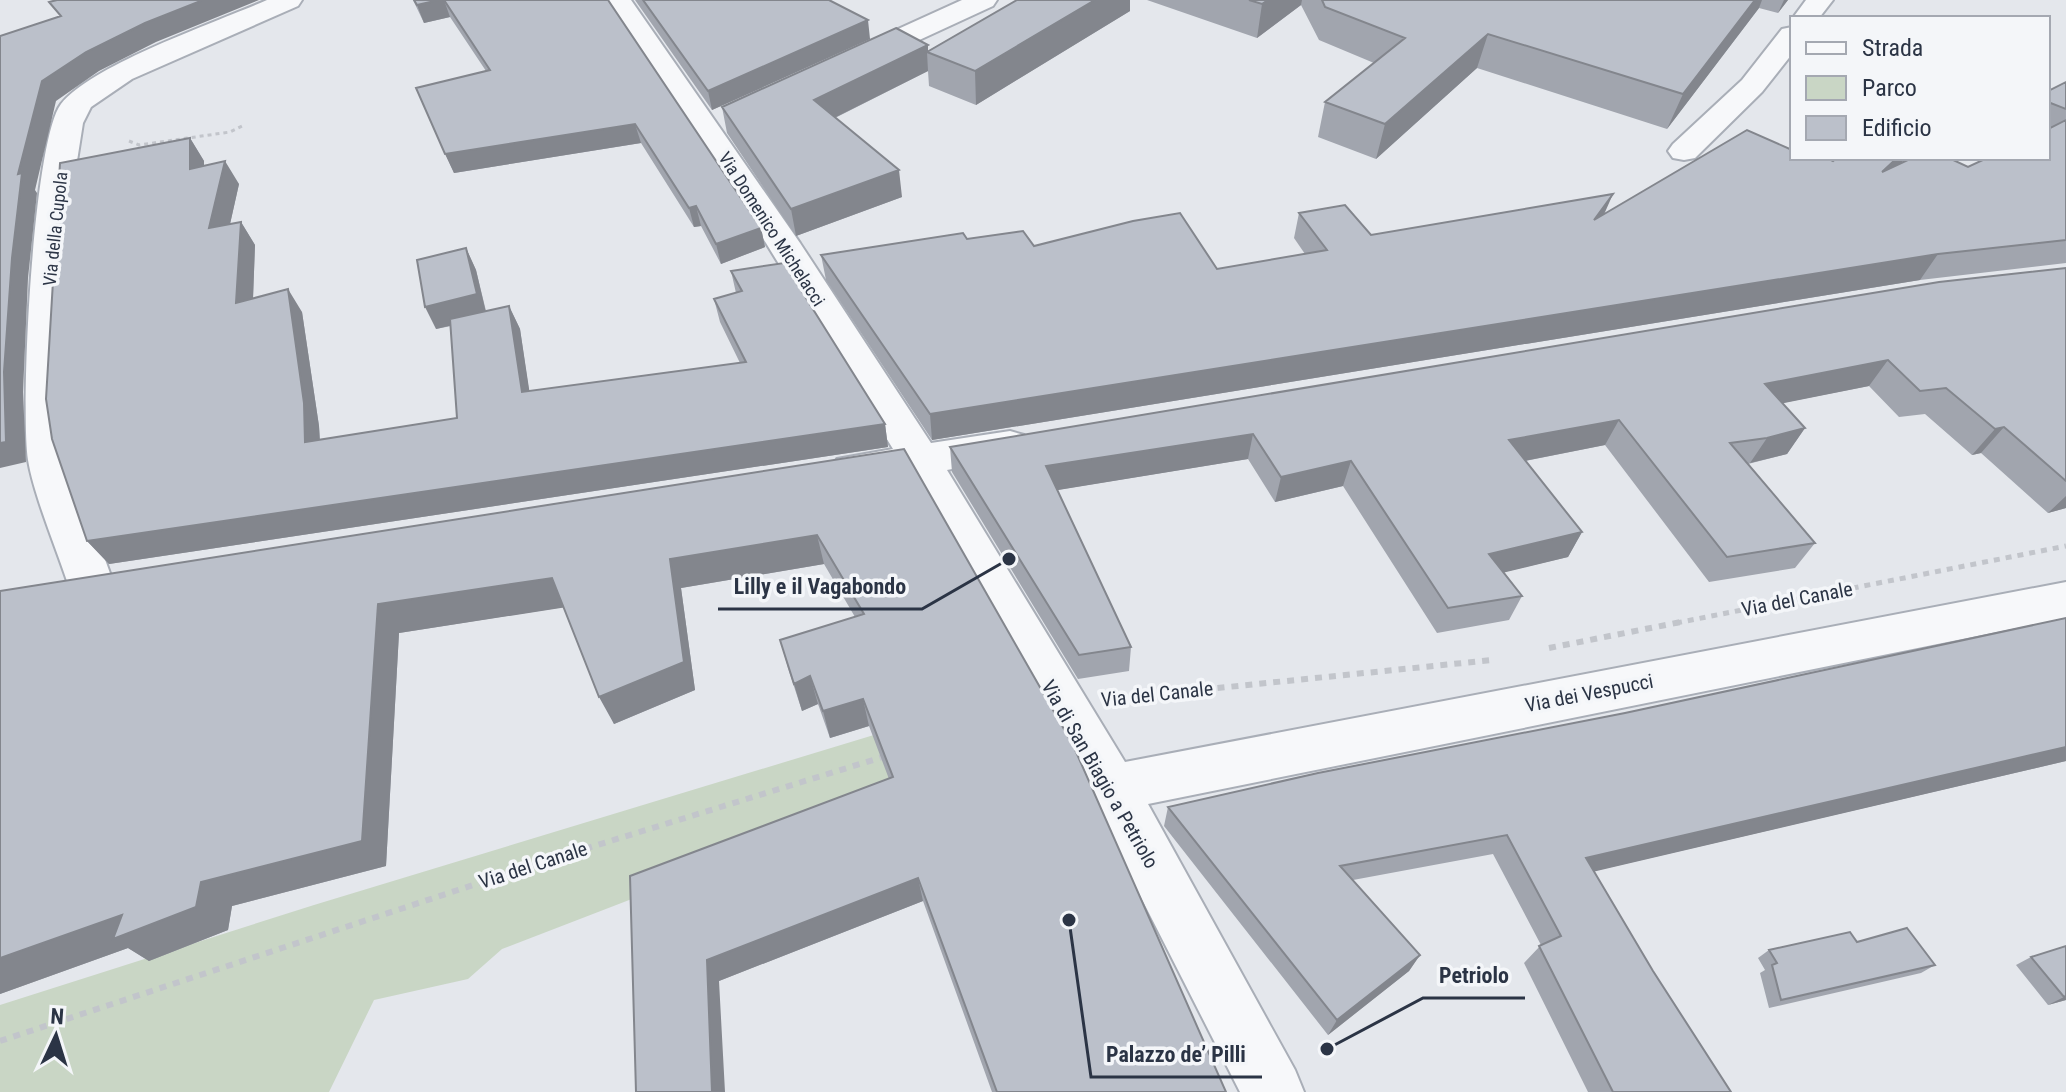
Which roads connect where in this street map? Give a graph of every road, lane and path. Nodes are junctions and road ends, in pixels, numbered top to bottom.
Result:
1 (289, 0) edge
2 (618, 0) edge
3 (984, 0) edge
4 (1820, 0) edge
5 (1807, 16) edge
6 (1790, 38) edge
7 (832, 70) edge
8 (736, 114) edge
9 (242, 126) dead end
10 (706, 128) junction
11 (129, 141) dead end
12 (1684, 151) dead end
13 (1045, 440) edge
14 (920, 460) junction
15 (820, 474) edge
16 (2066, 546) edge
17 (94, 587) edge
18 (2066, 600) edge
19 (1538, 651) dead end
20 (1507, 657) dead end
21 (1062, 705) junction
22 (899, 752) edge
23 (1112, 788) junction
24 (0, 1041) edge
25 (1273, 1092) edge

1 - 17 street, Via della Cupola
2 - 10 street, Via Domenico Michelacci
3 - 7 street
4 - 5 street
6 - 12 street
8 - 10 street
9 - 11 path
10 - 14 street, Via Domenico Michelacci
13 - 14 street
14 - 15 street
14 - 21 street, Via di San Biagio a Petriolo
16 - 19 path, Via del Canale
18 - 23 street, Via dei Vespucci
20 - 21 path, Via del Canale
21 - 23 street, Via di San Biagio a Petriolo
22 - 24 path, Via del Canale
23 - 25 street, Via di San Biagio a Petriolo

